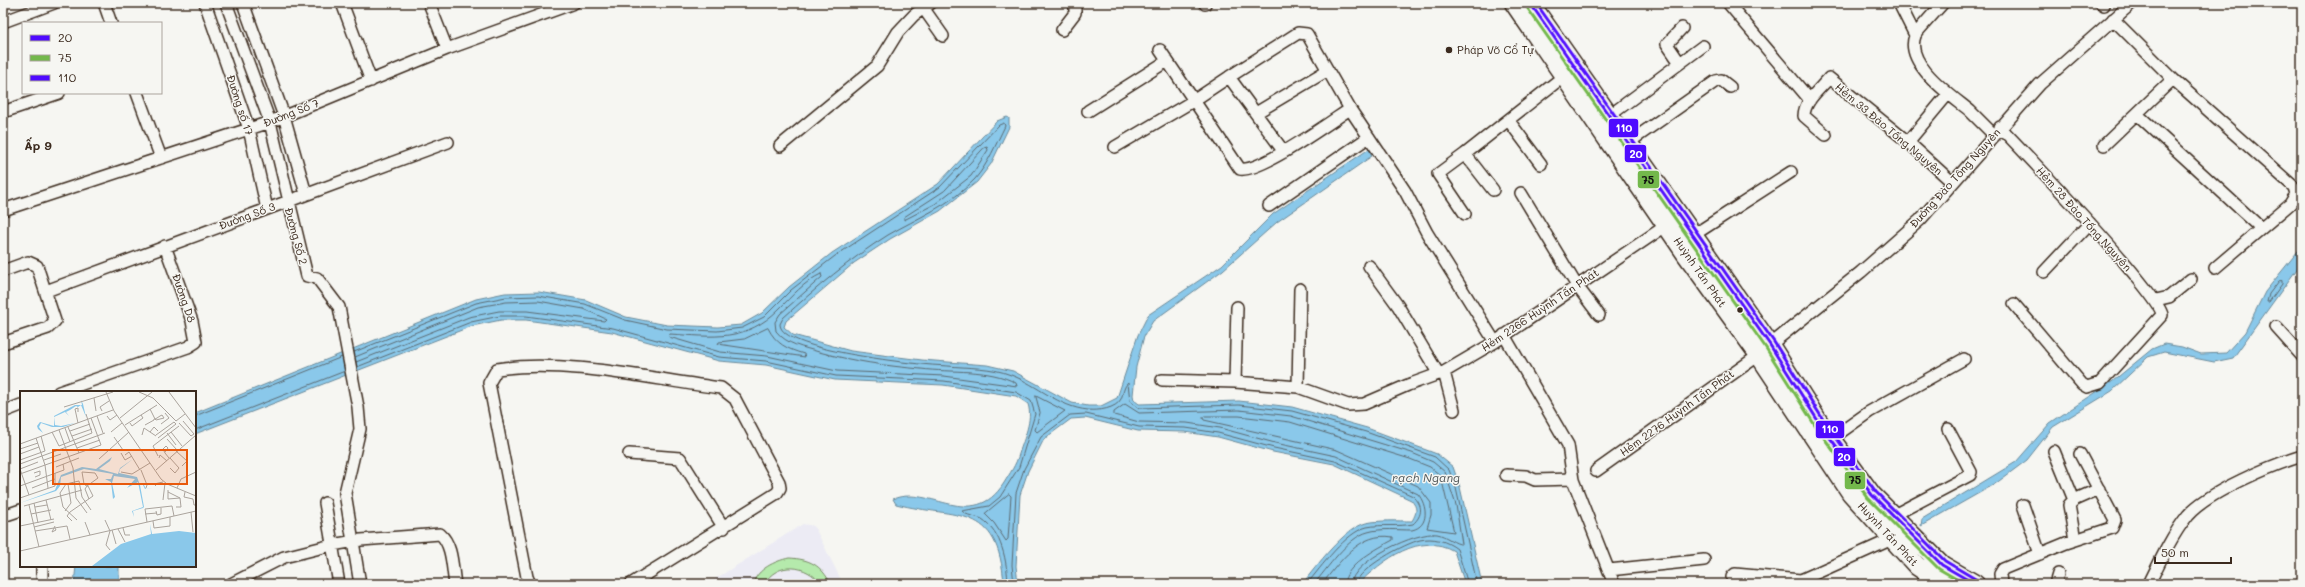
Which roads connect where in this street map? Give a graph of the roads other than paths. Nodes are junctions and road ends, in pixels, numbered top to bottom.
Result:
1 (54, 3) edge
2 (104, 3) edge
3 (205, 3) edge
4 (226, 3) edge
5 (243, 3) edge
6 (342, 3) edge
7 (429, 3) edge
8 (574, 3) edge
9 (1075, 3) edge
10 (1514, 3) edge
11 (1530, 3) edge
12 (1728, 3) edge
13 (1899, 3) edge
14 (1942, 3) edge
15 (2132, 3) edge
16 (927, 6) edge
17 (2113, 19) junction
18 (3, 22) edge
19 (111, 22) edge
20 (1682, 28) dead end
21 (1062, 30) dead end
22 (1915, 35) junction
23 (943, 36) dead end
24 (1703, 46) dead end
25 (447, 49) junction
26 (1160, 50) dead end
27 (1167, 60) junction
28 (1680, 63) junction
29 (1328, 70) junction
30 (1564, 76) junction
31 (1229, 77) junction
32 (2173, 79) junction
33 (371, 81) junction
34 (1730, 87) dead end
35 (56, 94) edge
36 (137, 94) edge
37 (1948, 94) junction
38 (1810, 100) junction
39 (1193, 101) junction
40 (1350, 109) junction
41 (1088, 111) dead end
42 (3, 112) edge
43 (1256, 113) junction
44 (2137, 114) junction
45 (284, 116) junction
46 (1609, 116) junction
47 (1509, 121) junction
48 (270, 122) junction
49 (249, 129) junction
50 (1997, 131) junction
51 (1826, 135) dead end
52 (1369, 137) junction
53 (448, 142) dead end
54 (1908, 142) junction
55 (1628, 143) junction
56 (780, 146) dead end
57 (2104, 146) dead end
58 (1115, 147) dead end
59 (1284, 152) junction
60 (1465, 154) junction
61 (161, 158) junction
62 (1541, 164) dead end
63 (1791, 172) dead end
64 (1952, 182) junction
65 (1493, 190) dead end
66 (1521, 193) dead end
67 (306, 194) junction
68 (287, 201) junction
69 (1269, 206) dead end
70 (267, 209) junction
71 (3, 210) edge
72 (1465, 214) dead end
73 (2090, 223) junction
74 (1667, 225) junction
75 (2261, 228) junction
76 (1692, 236) junction
77 (166, 246) junction
78 (1369, 266) dead end
79 (2215, 268) dead end
80 (3, 271) edge
81 (2044, 272) dead end
82 (2191, 278) dead end
83 (1577, 286) junction
84 (1300, 289) dead end
85 (46, 291) junction
86 (2156, 300) junction
87 (2014, 304) dead end
88 (1237, 307) dead end
89 (1599, 316) dead end
90 (2276, 326) dead end
91 (1499, 338) junction
92 (3, 343) edge
93 (1764, 350) junction
94 (2302, 356) edge
95 (1964, 359) dead end
96 (1441, 372) junction
97 (1162, 380) dead end
98 (1235, 382) junction
99 (1298, 387) junction
100 (61, 391) edge
101 (20, 405) edge
102 (1454, 410) dead end
103 (3, 412) edge
104 (1948, 429) dead end
105 (1831, 439) junction
106 (2054, 451) dead end
107 (629, 454) dead end
108 (2080, 454) dead end
109 (2302, 456) edge
110 (1596, 471) dead end
111 (1506, 475) dead end
112 (1573, 479) junction
113 (2098, 489) junction
114 (2074, 500) junction
115 (325, 503) dead end
116 (2023, 504) dead end
117 (20, 510) edge
118 (3, 516) edge
119 (1892, 516) junction
120 (724, 528) junction
121 (1892, 540) junction
122 (2075, 540) junction
123 (352, 542) junction
124 (332, 545) junction
125 (2040, 554) junction
126 (1704, 560) dead end
127 (42, 567) edge
128 (1609, 570) junction
129 (1925, 578) edge
130 (249, 580) edge
131 (42, 584) edge
132 (231, 584) edge
133 (339, 584) edge
134 (360, 584) edge
135 (455, 584) edge
136 (530, 584) edge
137 (631, 584) edge
138 (1614, 584) edge
139 (1733, 584) edge
140 (1944, 584) edge
141 (1975, 584) edge
142 (2000, 584) edge
143 (2149, 584) edge

1 - 18 street
2 - 19 street
3 - 49 street, Đường số 17
4 - 48 street, Đường số 17
5 - 45 street
6 - 33 street
7 - 25 street
8 - 25 street, Đường Số 7
9 - 21 street
10 - 30 main road, Huỳnh Tấn Phát
11 - 46 main road, Huỳnh Tấn Phát
12 - 38 street
13 - 22 street
14 - 22 street
15 - 17 street, Đường Đào Tông Nguyên
16 - 23 street
16 - 56 street
17 - 32 street
17 - 50 street, Đường Đào Tông Nguyên
20 - 28 street
22 - 37 street, Hẻm 28 Đào Tống Nguyên
24 - 28 street
25 - 33 street, Đường Số 7
26 - 27 street
27 - 39 street
27 - 41 street
28 - 46 street
29 - 31 street
29 - 40 street
29 - 43 street
30 - 47 street
30 - 74 main road, Huỳnh Tấn Phát
31 - 39 street
31 - 43 street
32 - 44 street
32 - 75 street
33 - 45 street, Đường Số 7
34 - 55 street
35 - 42 street
36 - 61 street
37 - 50 street, Hẻm 28 Đào Tống Nguyên
37 - 54 street
38 - 51 street, Hẻm 33 Đào Tống Nguyên
38 - 54 street, Hẻm 33 Đào Tống Nguyên
39 - 58 street
39 - 59 street
40 - 52 street
40 - 59 street
43 - 59 street
44 - 57 street
44 - 75 street
45 - 48 street, Đường Số 7
45 - 67 street
46 - 55 main road, Huỳnh Tấn Phát
47 - 60 street
47 - 62 street
48 - 49 street, Đường Số 7
48 - 68 street, Đường số 17
49 - 61 street, Đường Số 7
49 - 70 street, Đường số 17
50 - 64 street, Đường Đào Tông Nguyên
50 - 73 street, Hẻm 28 Đào Tống Nguyên
52 - 69 street
52 - 91 street
53 - 67 street, Đường Số 3
54 - 64 street, Hẻm 33 Đào Tống Nguyên
55 - 76 main road, Huỳnh Tấn Phát
60 - 65 street
60 - 72 street
61 - 71 street, Đường Số 7
63 - 76 street
64 - 93 street, Đường Đào Tông Nguyên
66 - 83 street
67 - 68 street, Đường Số 3
68 - 70 street, Đường Số 3
68 - 123 street, Đường Số 2
70 - 77 street, Đường Số 3
73 - 81 street
73 - 86 street, Hẻm 28 Đào Tống Nguyên
74 - 83 street, Hẻm 2266 Huỳnh Tấn Phát
74 - 93 main road, Huỳnh Tấn Phát
75 - 79 street
76 - 93 main road, Huỳnh Tấn Phát
77 - 85 street, Đường Số 3
77 - 100 street, Đường D8
78 - 96 street
80 - 85 street
82 - 86 street
83 - 89 street
83 - 91 street, Hẻm 2266 Huỳnh Tấn Phát
84 - 99 street
85 - 92 street
86 - 87 street, Hẻm 28 Đào Tống Nguyên
88 - 98 street
90 - 94 street
91 - 96 street, Hẻm 2266 Huỳnh Tấn Phát
91 - 112 street
93 - 105 main road, Huỳnh Tấn Phát
93 - 110 street, Hẻm 2276 Huỳnh Tấn Phát
93 - 121 main road, Huỳnh Tấn Phát
95 - 105 street
96 - 99 street, Hẻm 2266 Huỳnh Tấn Phát
96 - 102 street
97 - 98 street, Hẻm 2266 Huỳnh Tấn Phát
98 - 99 street, Hẻm 2266 Huỳnh Tấn Phát
101 - 103 street
104 - 119 street
105 - 119 main road, Huỳnh Tấn Phát
106 - 114 street
107 - 120 street
108 - 113 street
109 - 143 street
111 - 112 street
112 - 128 street
113 - 114 street
113 - 122 street
114 - 122 street
115 - 124 street
116 - 125 street
117 - 118 street
119 - 141 main road, Huỳnh Tấn Phát
120 - 136 street
120 - 137 street
121 - 129 main road, Huỳnh Tấn Phát
121 - 139 street
122 - 125 street
123 - 124 street
123 - 134 street
123 - 135 street
124 - 130 street
124 - 133 street
125 - 142 street
126 - 128 street
127 - 131 street
128 - 138 street
129 - 140 main road, Huỳnh Tấn Phát
130 - 132 street

